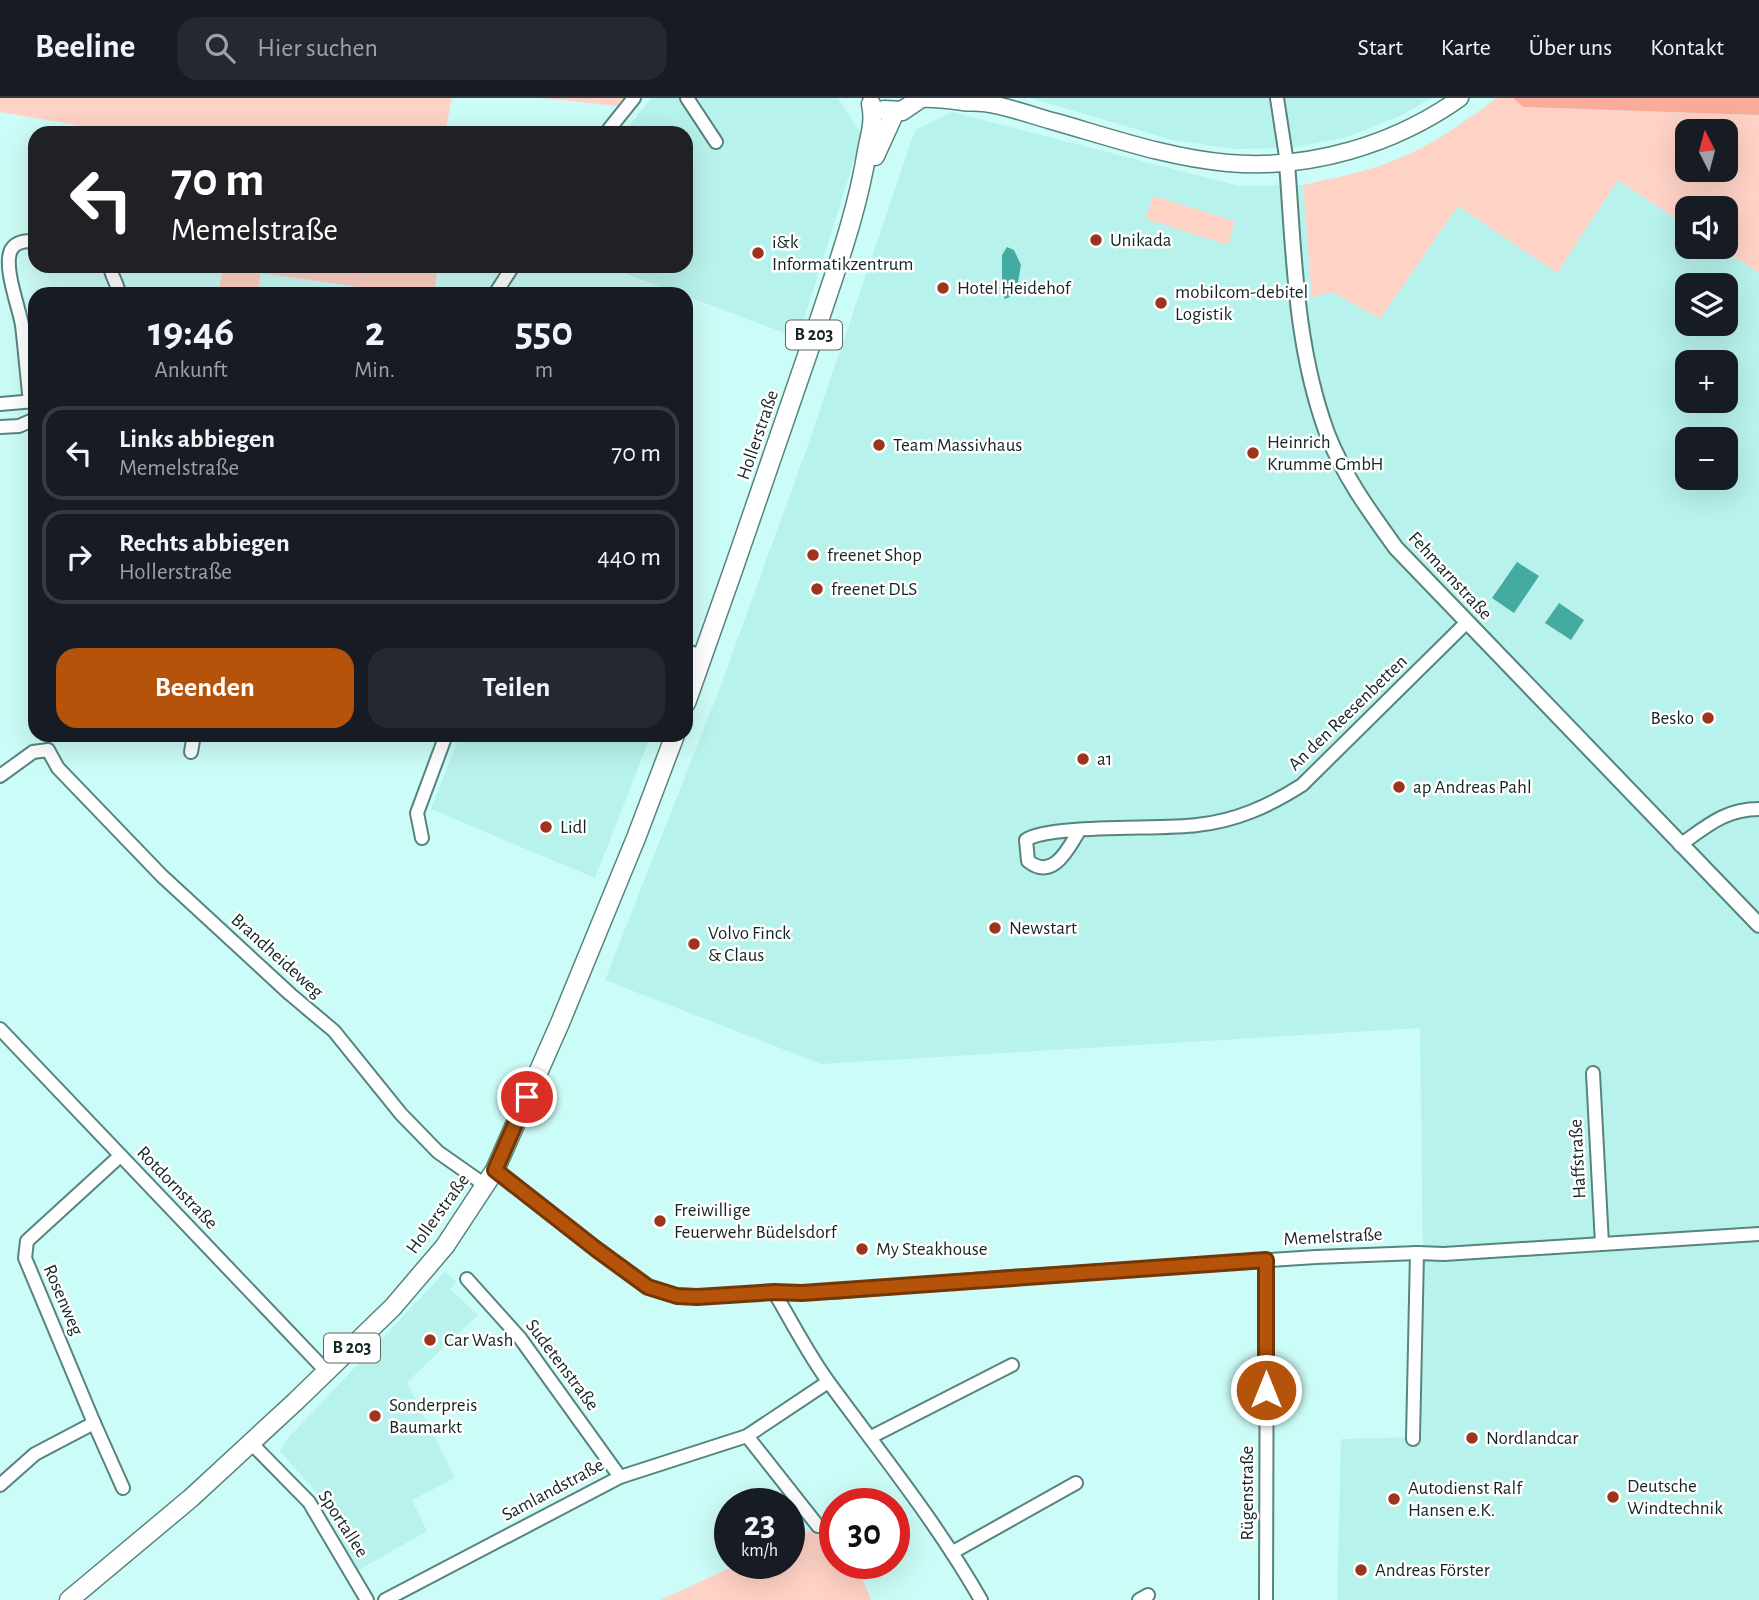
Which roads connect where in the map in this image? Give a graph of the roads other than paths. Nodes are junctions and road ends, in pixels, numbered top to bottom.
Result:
1 (634, 98) edge
2 (687, 98) edge
3 (1277, 98) edge
4 (1460, 98) edge
5 (921, 99) edge
6 (868, 101) edge
7 (981, 101) edge
8 (895, 112) junction
9 (612, 126) edge
10 (716, 142) dead end
11 (1287, 163) junction
12 (864, 178) junction
13 (28, 242) edge
14 (28, 371) edge
15 (28, 401) edge
16 (0, 404) edge
17 (28, 422) edge
18 (0, 427) edge
19 (1466, 623) junction
20 (694, 654) edge
21 (193, 742) edge
22 (443, 742) edge
23 (672, 742) edge
24 (191, 752) dead end
25 (0, 775) edge
26 (1759, 809) edge
27 (1079, 831) dead end
28 (422, 838) dead end
29 (1680, 845) junction
30 (1759, 925) edge
31 (0, 1029) edge
32 (1593, 1073) dead end
33 (120, 1156) junction
34 (490, 1177) junction
35 (1759, 1234) edge
36 (1602, 1244) junction
37 (1417, 1252) junction
38 (1266, 1260) junction
39 (467, 1279) dead end
40 (774, 1292) junction
41 (1012, 1365) dead end
42 (327, 1372) junction
43 (828, 1382) junction
44 (94, 1423) junction
45 (747, 1436) junction
46 (871, 1437) junction
47 (1413, 1439) dead end
48 (251, 1443) junction
49 (620, 1477) junction
50 (1076, 1483) dead end
51 (0, 1485) edge
52 (123, 1488) dead end
53 (818, 1526) dead end
54 (953, 1552) junction
55 (69, 1600) edge
56 (367, 1600) edge
57 (385, 1600) edge
58 (981, 1600) edge
59 (1266, 1600) edge

1 - 9 street
2 - 10 street
3 - 11 street
4 - 11 main road
5 - 7 main road
5 - 8 main road
6 - 8 main road, Hollerstraße
6 - 12 main road, Hollerstraße / B 203
7 - 11 main road
8 - 12 main road, Hollerstraße / B 203
11 - 19 street, Fehmarnstraße
12 - 20 main road, Hollerstraße / B 203
13 - 14 street
15 - 16 street
17 - 18 street
19 - 27 street, An den Reesenbetten
19 - 29 street, Fehmarnstraße
21 - 24 street
22 - 28 street
23 - 34 main road, Hollerstraße / B 203
25 - 34 street, Brandheideweg
26 - 29 street
29 - 30 street, Fehmarnstraße
31 - 33 street, Rotdornstraße
32 - 36 street, Haffstraße
33 - 42 street, Rotdornstraße
33 - 44 street, Rosenweg
34 - 40 street, Memelstraße
34 - 42 main road, Hollerstraße / B 203
35 - 36 street, Memelstraße
36 - 37 street, Memelstraße
37 - 38 street, Memelstraße
37 - 47 street
38 - 40 street, Memelstraße
38 - 59 street, Rügenstraße
39 - 49 street, Sudetenstraße
40 - 43 street
41 - 46 street
42 - 48 main road, Hollerstraße / B 203
43 - 45 street, Samlandstraße
43 - 46 street
44 - 51 street
44 - 52 street, Rosenweg
45 - 49 street, Samlandstraße
45 - 53 street
46 - 54 street
48 - 55 main road, Hollerstraße / B 203
48 - 56 street, Sportallee
49 - 57 street, Samlandstraße
50 - 54 street
54 - 58 street

